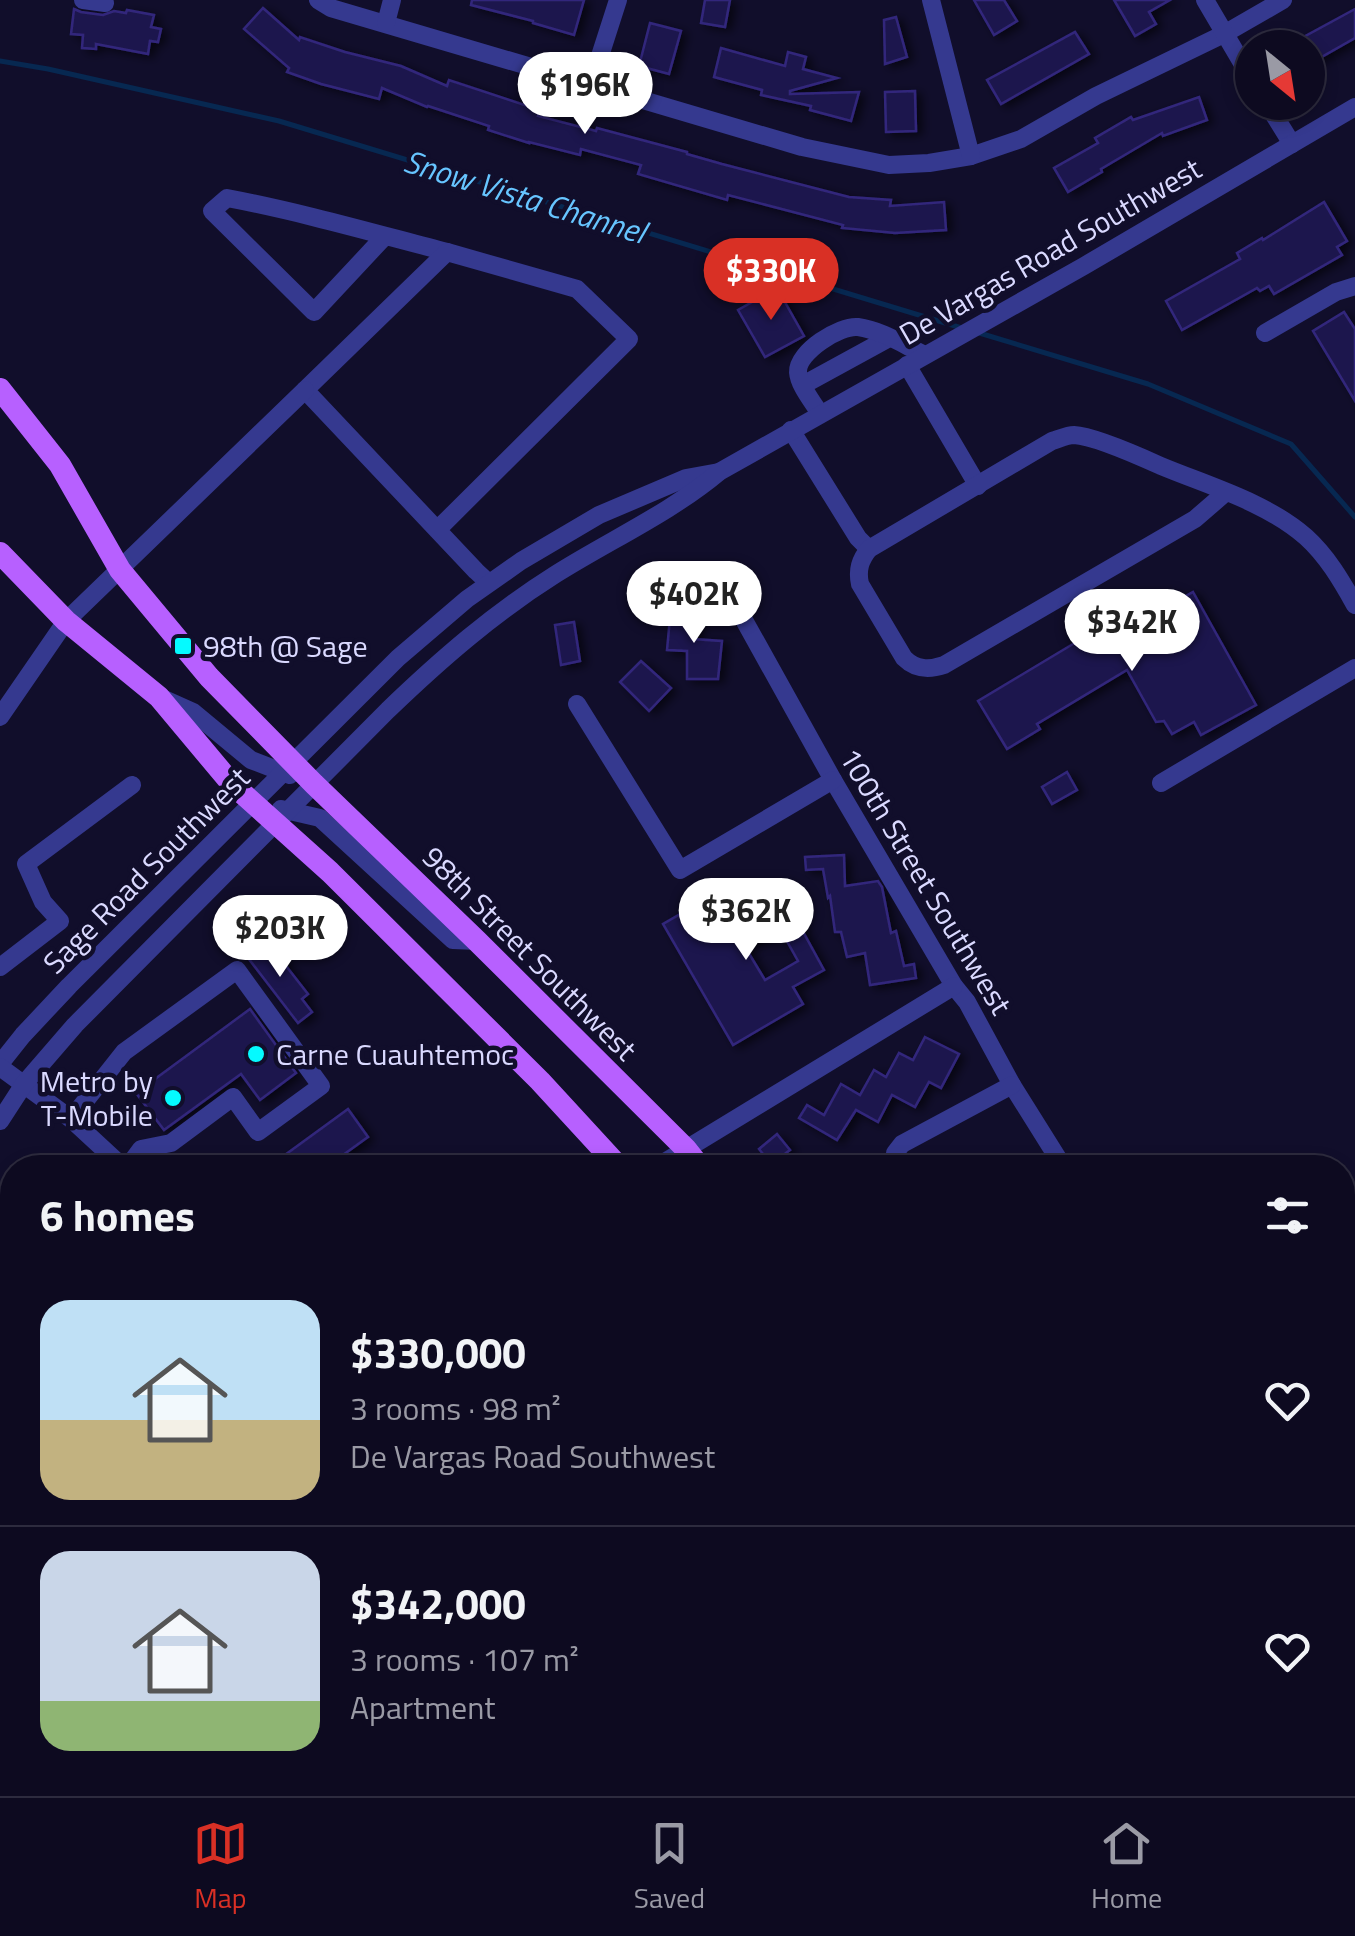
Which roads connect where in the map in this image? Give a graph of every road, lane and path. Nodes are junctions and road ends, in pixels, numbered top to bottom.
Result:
1 (83, 0) edge
2 (318, 0) edge
3 (392, 0) edge
4 (618, 0) edge
5 (930, 0) edge
6 (1205, 0) edge
7 (1283, 0) edge
8 (105, 4) dead end
9 (386, 23) junction
10 (1224, 34) junction
11 (1235, 52) edge
12 (591, 84) junction
13 (1355, 107) edge
14 (1277, 120) edge
15 (1292, 144) junction
16 (971, 156) junction
17 (384, 236) junction
18 (447, 252) junction
19 (1355, 286) edge
20 (1265, 333) dead end
21 (888, 338) junction
22 (928, 353) junction
23 (907, 365) junction
24 (803, 385) junction
25 (0, 388) edge
26 (304, 390) junction
27 (820, 414) junction
28 (791, 430) junction
29 (719, 472) junction
30 (978, 486) junction
31 (1225, 493) junction
32 (437, 530) junction
33 (869, 549) junction
34 (0, 554) edge
35 (120, 570) junction
36 (489, 583) junction
37 (1355, 605) edge
38 (744, 620) dead end
39 (66, 621) junction
40 (1355, 668) edge
41 (159, 697) junction
42 (6, 701) edge
43 (577, 704) dead end
44 (0, 717) edge
45 (288, 767) junction
46 (834, 780) junction
47 (1161, 782) dead end
48 (314, 784) junction
49 (132, 786) dead end
50 (251, 802) junction
51 (282, 817) junction
52 (477, 941) junction
53 (0, 967) edge
54 (954, 986) junction
55 (0, 1065) edge
56 (24, 1084) junction
57 (1012, 1084) junction
58 (71, 1120) junction
59 (0, 1121) edge
60 (895, 1152) dead end
61 (111, 1155) edge
62 (136, 1155) edge
63 (608, 1155) edge
64 (690, 1155) edge
65 (698, 1155) edge
66 (1056, 1155) edge

1 - 8 street
2 - 9 street
3 - 9 street
4 - 12 street
5 - 16 street
6 - 10 street
7 - 10 street
9 - 12 street
10 - 11 street
10 - 16 street
12 - 16 street
13 - 15 street, De Vargas Road Southwest
14 - 15 street
15 - 22 street, De Vargas Road Southwest
17 - 17 street
17 - 18 street
18 - 26 street
18 - 32 street
19 - 20 street
21 - 22 street
21 - 24 street
21 - 24 street
22 - 23 street, De Vargas Road Southwest
23 - 27 street, De Vargas Road Southwest
23 - 30 street
24 - 27 street
25 - 35 main road, 98th Street Southwest
26 - 32 street
26 - 35 street
27 - 28 street, De Vargas Road Southwest
28 - 29 street, De Vargas Road Southwest
28 - 33 street
29 - 36 street, De Vargas Road Southwest
29 - 48 street, De Vargas Road Southwest
30 - 31 street
30 - 33 street
31 - 33 street
31 - 37 street
32 - 36 street
34 - 39 main road
35 - 39 street
35 - 45 main road, 98th Street Southwest
36 - 45 street, De Vargas Road Southwest
38 - 46 street, 100th Street Southwest
39 - 41 main road
39 - 42 street
40 - 47 street
41 - 45 street
41 - 50 main road
42 - 44 street
43 - 46 street
45 - 48 main road, 98th Street Southwest
45 - 50 street, Sage Road Southwest
46 - 54 street, 100th Street Southwest
48 - 51 street, Sage Road Southwest
48 - 52 main road, 98th Street Southwest
49 - 53 street
50 - 51 main road
50 - 55 street, Sage Road Southwest
51 - 52 street
51 - 56 street, Sage Road Southwest
51 - 63 main road
52 - 64 main road, 98th Street Southwest
54 - 57 street, 100th Street Southwest
54 - 65 street
55 - 56 street
56 - 58 street
56 - 59 street, Sage Road Southwest
57 - 60 street
57 - 66 street, 100th Street Southwest
58 - 61 street
58 - 62 street

